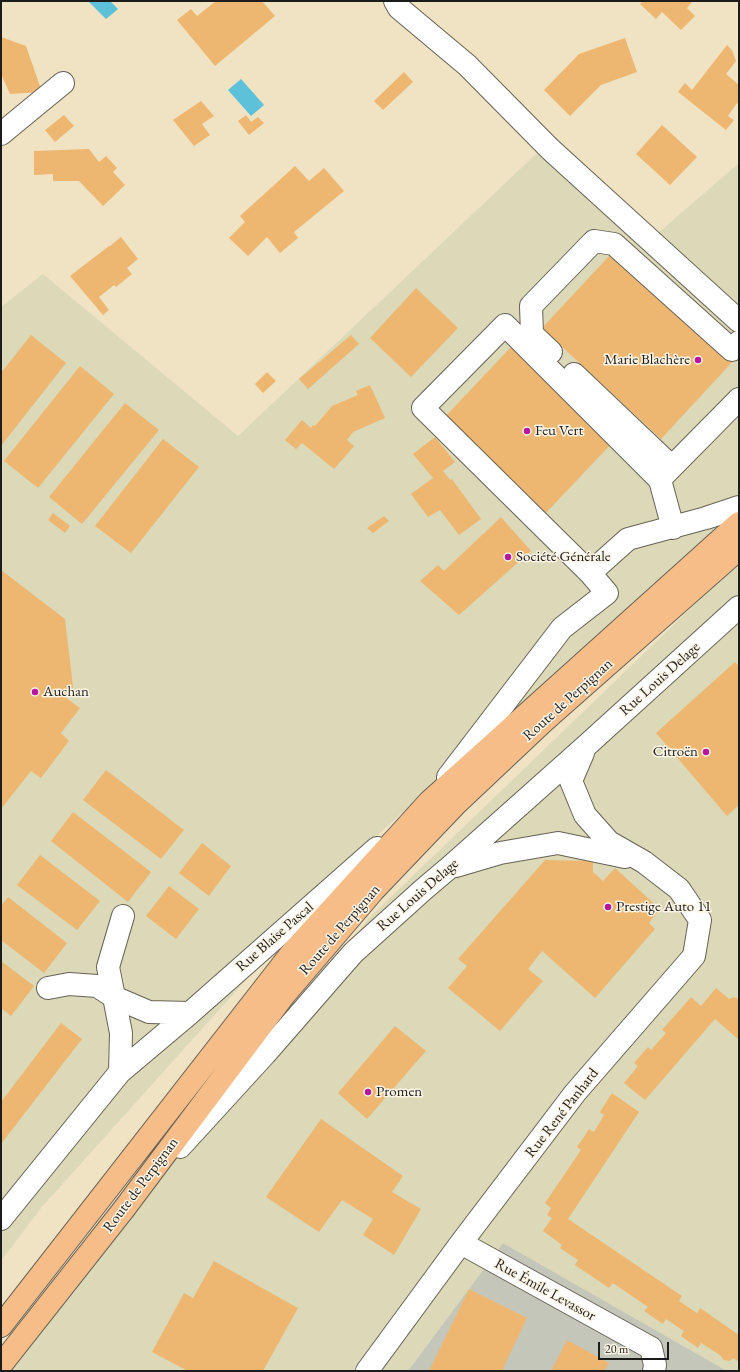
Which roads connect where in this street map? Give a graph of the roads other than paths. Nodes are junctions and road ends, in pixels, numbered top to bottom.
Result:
1 (395, 1) edge
2 (63, 83) dead end
3 (1, 134) edge
4 (739, 321) edge
5 (739, 342) edge
6 (739, 399) edge
7 (666, 473) junction
8 (739, 507) edge
9 (739, 523) edge
10 (673, 528) junction
11 (739, 549) edge
12 (590, 572) junction
13 (738, 609) edge
14 (587, 745) junction
15 (429, 802) junction
16 (644, 862) junction
17 (450, 867) junction
18 (123, 916) dead end
19 (48, 988) dead end
20 (114, 997) junction
21 (190, 1013) junction
22 (120, 1072) junction
23 (124, 1209) junction
24 (1, 1219) edge
25 (461, 1243) junction
26 (1, 1326) edge
27 (1, 1365) edge
28 (367, 1371) edge
29 (654, 1371) edge

1 - 4 street
2 - 3 street
5 - 7 street
6 - 7 street
7 - 10 street
7 - 12 street
8 - 10 street
9 - 15 main road, Route de Perpignan
10 - 12 street
11 - 23 main road, Route de Perpignan
12 - 15 street, Rue Blaise Pascal
13 - 14 street, Rue Louis Delage
14 - 16 street, Rue René Panhard
14 - 17 street, Rue Louis Delage
15 - 21 street, Rue Blaise Pascal
15 - 26 main road, Route de Perpignan
16 - 17 street, Rue René Panhard
16 - 25 street, Rue René Panhard
17 - 23 street, Rue Louis Delage
18 - 20 street
19 - 20 street
20 - 21 street
20 - 22 street
21 - 22 street, Rue Blaise Pascal
22 - 24 street, Rue Blaise Pascal
23 - 27 main road, Route de Perpignan
25 - 28 street, Rue René Panhard
25 - 29 street, Rue Émile Levassor

